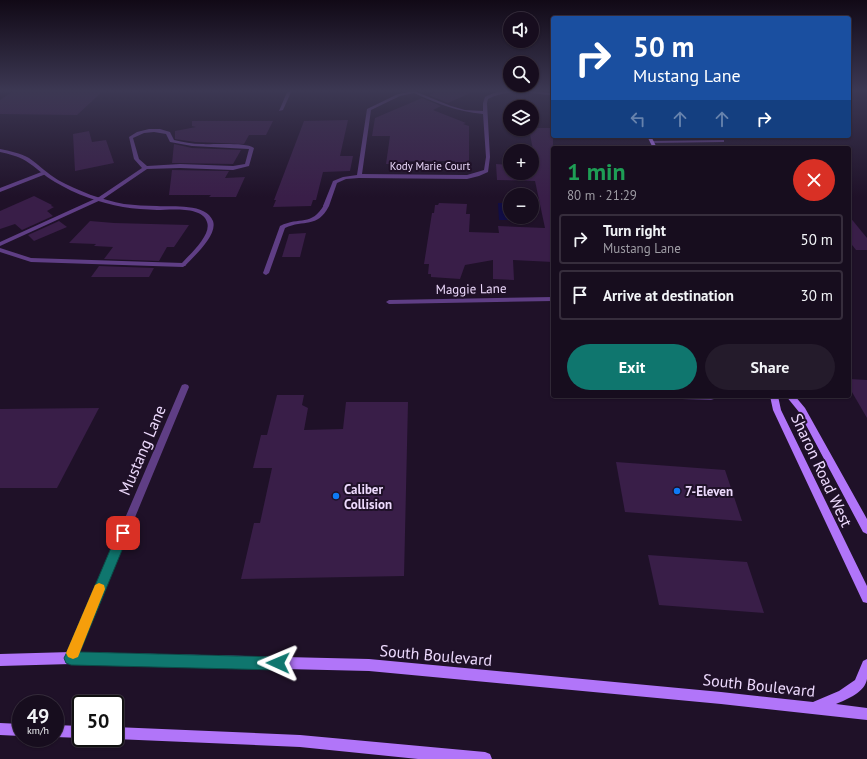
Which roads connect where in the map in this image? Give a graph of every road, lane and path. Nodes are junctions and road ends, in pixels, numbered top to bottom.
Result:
1 (367, 125) edge
2 (487, 125) edge
3 (650, 138) edge
4 (722, 141) dead end
5 (652, 142) junction
6 (654, 146) edge
7 (0, 150) edge
8 (146, 168) junction
9 (44, 173) junction
10 (359, 176) junction
11 (0, 190) edge
12 (101, 198) junction
13 (0, 244) edge
14 (0, 250) edge
15 (266, 274) dead end
16 (551, 299) edge
17 (388, 302) dead end
18 (185, 387) dead end
19 (774, 398) edge
20 (792, 398) edge
21 (867, 529) edge
22 (867, 598) edge
23 (71, 658) junction
24 (0, 660) edge
25 (867, 665) edge
26 (813, 708) junction
27 (867, 714) edge
28 (0, 729) edge
29 (12, 730) edge
30 (124, 733) edge
31 (485, 759) edge

1 - 10 street
2 - 10 street, Kody Marie Court
3 - 5 main road
4 - 5 street
5 - 6 main road
7 - 9 street
8 - 8 street
8 - 12 street
9 - 11 street
9 - 12 street
10 - 15 street, Kody Marie Court
12 - 13 street
12 - 14 street
16 - 17 street, Maggie Lane
18 - 23 street, Mustang Lane
19 - 22 main road, Sharon Road West
20 - 21 main road, Sharon Road West
23 - 24 main road, South Boulevard
23 - 26 main road, South Boulevard
25 - 26 main road
26 - 27 main road, South Boulevard
28 - 29 main road
30 - 31 main road

